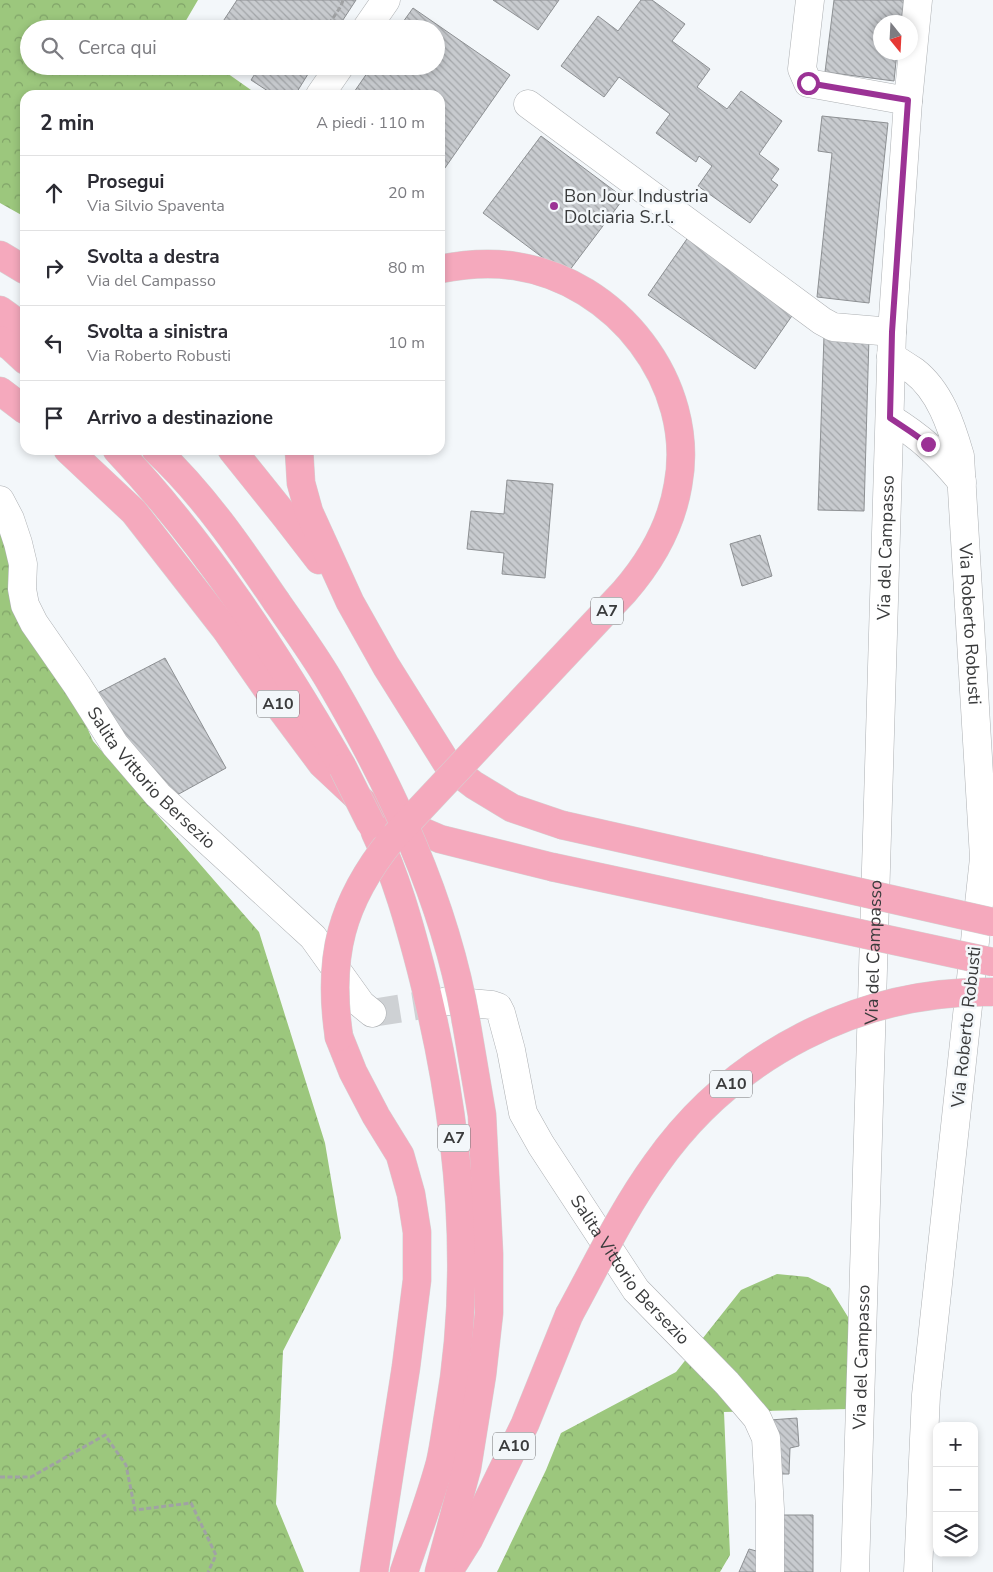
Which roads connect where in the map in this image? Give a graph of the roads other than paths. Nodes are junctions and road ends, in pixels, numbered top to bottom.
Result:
1 (386, 0) edge
2 (810, 0) edge
3 (918, 0) edge
4 (372, 20) edge
5 (334, 75) edge
6 (323, 90) edge
7 (908, 100) junction
8 (528, 104) dead end
9 (0, 255) edge
10 (20, 267) edge
11 (445, 268) edge
12 (0, 310) edge
13 (20, 324) edge
14 (0, 340) edge
15 (891, 344) junction
16 (20, 355) edge
17 (0, 392) edge
18 (20, 406) edge
19 (890, 418) junction
20 (73, 455) edge
21 (122, 455) edge
22 (162, 455) edge
23 (236, 455) edge
24 (299, 455) edge
25 (962, 482) junction
26 (0, 500) edge
27 (350, 602) junction
28 (993, 922) edge
29 (993, 962) edge
30 (993, 992) edge
31 (447, 1001) tunnel mouth
32 (372, 1013) dead end
33 (374, 1572) edge
34 (404, 1572) edge
35 (439, 1572) edge
36 (448, 1572) edge
37 (770, 1572) edge
38 (855, 1572) edge
39 (918, 1572) edge

1 - 4 street
2 - 7 street
3 - 7 street, Via del Campasso
5 - 6 street
7 - 15 street, Via del Campasso
8 - 15 street
9 - 10 highway
11 - 33 highway, A7, bridge
12 - 13 highway
14 - 16 highway
15 - 19 street, Via del Campasso
15 - 25 street, Via Roberto Robusti
17 - 18 highway
19 - 25 street
19 - 38 street, Via del Campasso
20 - 29 highway, A10, bridge
21 - 34 highway, A7, bridge
22 - 35 highway, A7, bridge
23 - 27 highway
24 - 27 highway
25 - 39 street, Via Roberto Robusti
26 - 32 street, Salita Vittorio Bersezio
27 - 28 highway, bridge
30 - 36 highway, A10, bridge
31 - 37 street, Salita Vittorio Bersezio

